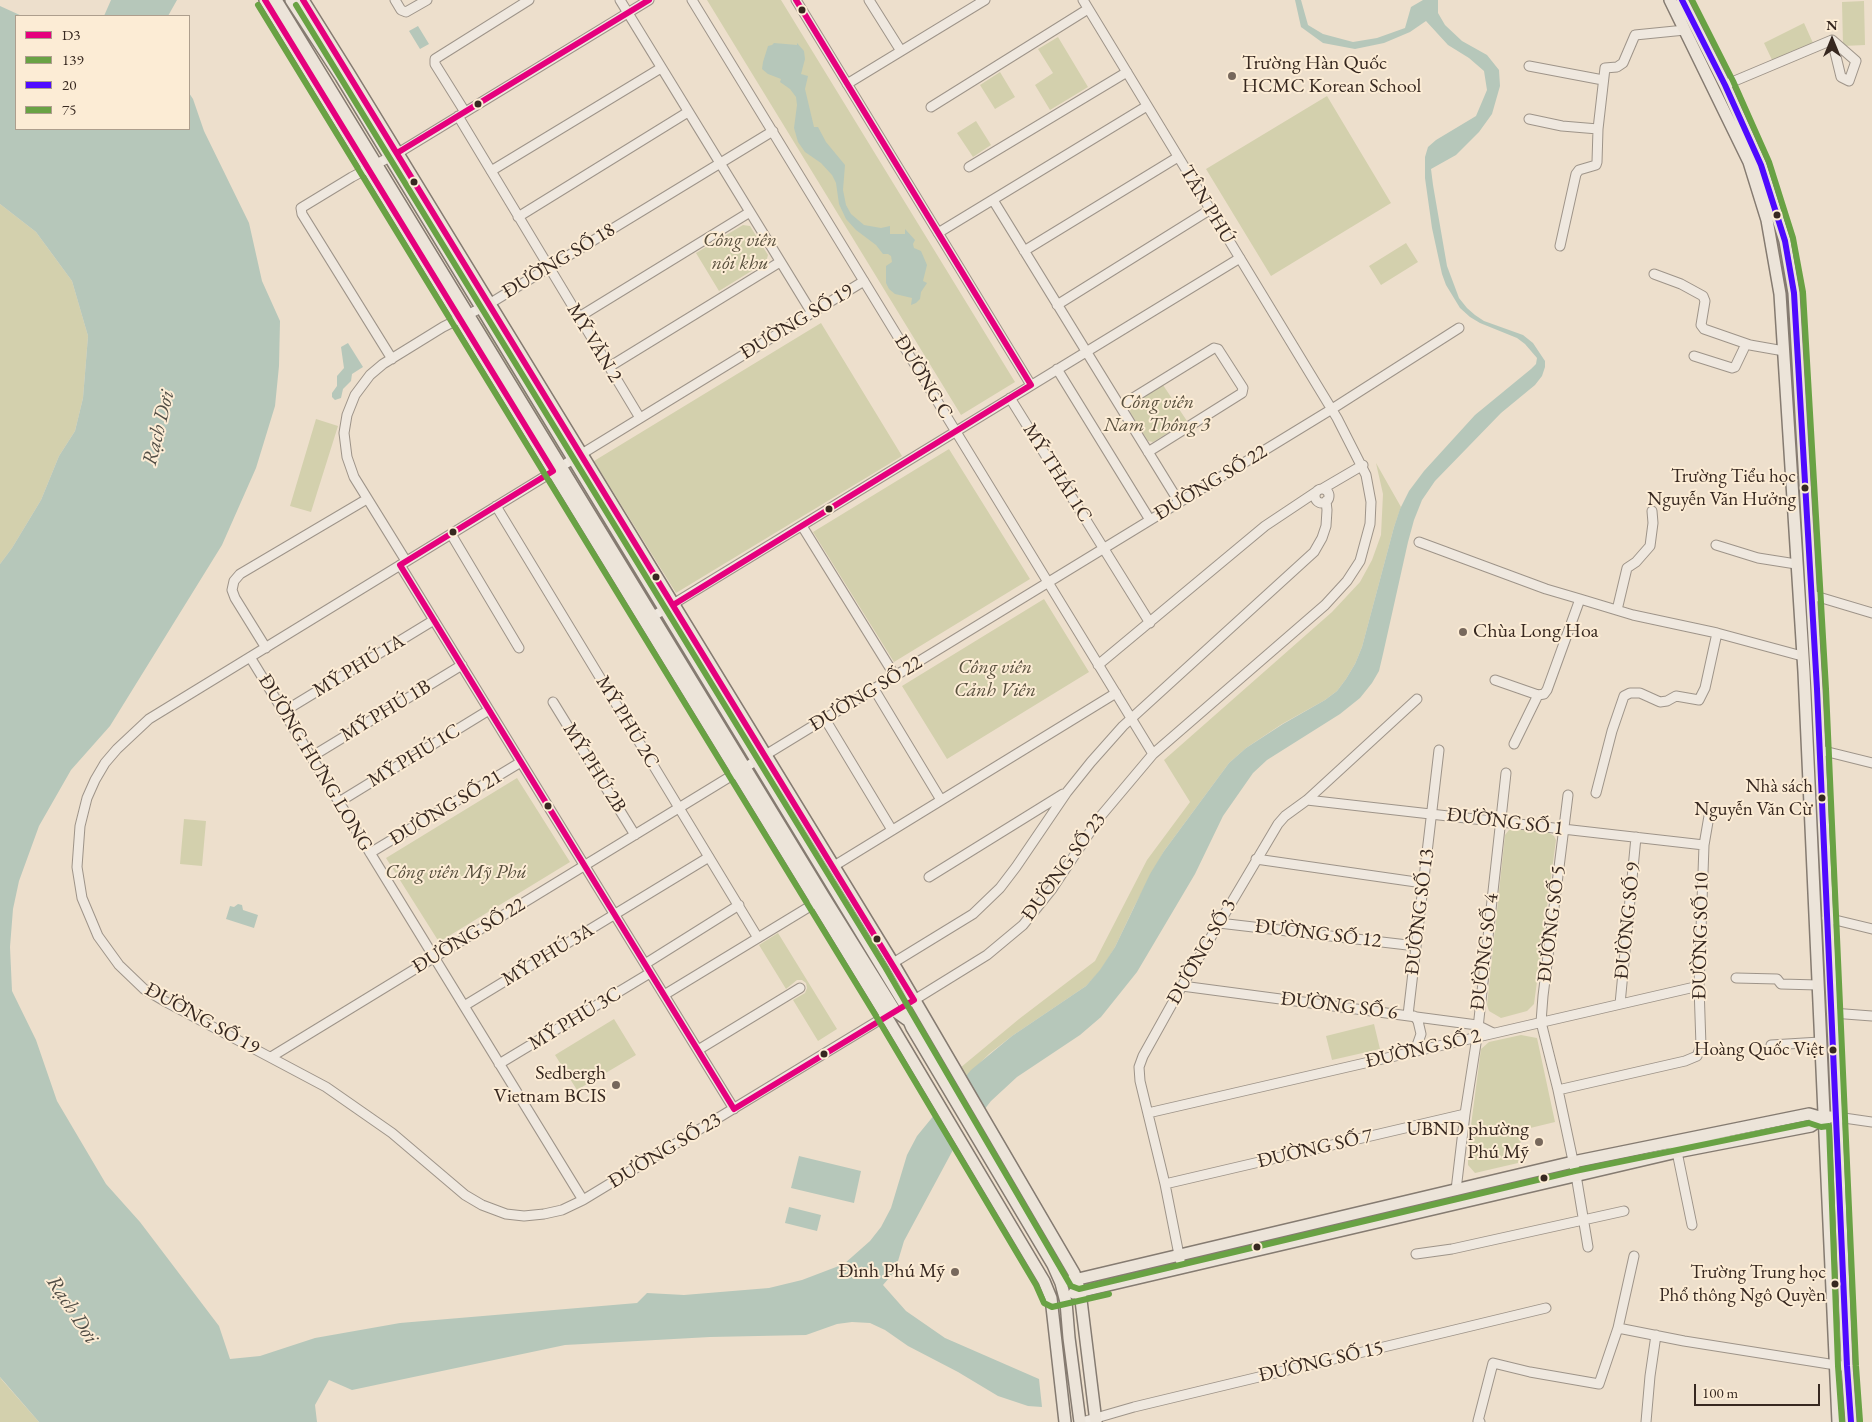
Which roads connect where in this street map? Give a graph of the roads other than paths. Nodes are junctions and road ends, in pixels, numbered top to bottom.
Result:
1 (265, 0) edge
2 (276, 0) edge
3 (395, 0) edge
4 (427, 0) edge
5 (529, 0) edge
6 (620, 0) edge
7 (649, 0) edge
8 (692, 0) edge
9 (796, 0) edge
10 (871, 0) edge
11 (985, 0) edge
12 (1083, 0) edge
13 (1670, 0) edge
14 (1682, 0) edge
15 (300, 2) edge
16 (1088, 9) junction
17 (628, 13) junction
18 (1690, 32) junction
19 (1832, 40) junction
20 (901, 51) junction
21 (1529, 66) dead end
22 (661, 68) junction
23 (1126, 72) junction
24 (1603, 80) junction
25 (848, 84) junction
26 (1725, 85) junction
27 (1714, 90) junction
28 (1147, 106) junction
29 (930, 107) dead end
30 (688, 112) junction
31 (462, 114) junction
32 (1528, 119) dead end
33 (1598, 129) junction
34 (773, 131) junction
35 (393, 155) junction
36 (1178, 157) junction
37 (719, 164) junction
38 (372, 166) junction
39 (969, 167) dead end
40 (491, 172) junction
41 (993, 200) junction
42 (1211, 210) junction
43 (750, 212) junction
44 (518, 217) junction
45 (938, 233) junction
46 (1560, 246) dead end
47 (1024, 251) junction
48 (1240, 258) junction
49 (780, 262) junction
50 (549, 268) junction
51 (1654, 274) dead end
52 (864, 281) junction
53 (1057, 305) junction
54 (485, 306) junction
55 (812, 313) junction
56 (464, 317) junction
57 (579, 317) junction
58 (1459, 328) dead end
59 (1746, 344) junction
60 (1784, 351) junction
61 (1086, 352) junction
62 (1694, 356) dead end
63 (392, 359) junction
64 (609, 366) junction
65 (1056, 370) junction
66 (1031, 385) junction
67 (1010, 398) junction
68 (1120, 406) junction
69 (1332, 409) junction
70 (640, 418) junction
71 (956, 431) junction
72 (1148, 452) junction
73 (577, 456) junction
74 (1790, 463) junction
75 (1804, 464) junction
76 (1363, 465) junction
77 (557, 469) junction
78 (1319, 491) junction
79 (367, 499) junction
80 (1180, 502) junction
81 (496, 506) junction
82 (1652, 511) dead end
83 (1150, 520) junction
84 (802, 526) junction
85 (450, 534) junction
86 (1419, 542) dead end
87 (1716, 545) dead end
88 (1104, 548) junction
89 (403, 563) junction
90 (1796, 564) junction
91 (1048, 582) junction
92 (1812, 595) junction
93 (1580, 599) junction
94 (669, 607) junction
95 (1617, 610) junction
96 (1872, 613) edge
97 (434, 620) junction
98 (649, 620) junction
99 (1150, 623) junction
100 (1717, 633) junction
101 (266, 648) junction
102 (519, 648) dead end
103 (1802, 656) junction
104 (250, 657) junction
105 (1814, 658) junction
106 (462, 665) junction
107 (1098, 665) junction
108 (895, 676) junction
109 (1495, 680) dead end
110 (874, 689) junction
111 (1116, 693) junction
112 (1538, 695) junction
113 (1417, 699) dead end
114 (553, 702) dead end
115 (489, 710) junction
116 (284, 712) junction
117 (825, 718) junction
118 (1132, 718) junction
119 (1514, 744) dead end
120 (1439, 750) dead end
121 (1820, 750) junction
122 (1153, 754) junction
123 (311, 757) junction
124 (761, 757) junction
125 (521, 762) junction
126 (1872, 763) edge
127 (741, 770) junction
128 (1506, 773) dead end
129 (1067, 792) junction
130 (1596, 793) dead end
131 (1568, 795) dead end
132 (941, 800) junction
133 (1307, 800) junction
134 (339, 802) junction
135 (679, 808) junction
136 (1432, 814) junction
137 (1709, 816) dead end
138 (1500, 822) junction
139 (1564, 829) junction
140 (892, 830) junction
141 (635, 835) junction
142 (1636, 837) junction
143 (1704, 845) junction
144 (370, 854) junction
145 (709, 857) junction
146 (1256, 859) junction
147 (584, 866) junction
148 (834, 866) junction
149 (929, 877) dead end
150 (1423, 883) junction
151 (820, 900) junction
152 (739, 906) junction
153 (614, 914) junction
154 (1827, 918) junction
155 (1220, 923) junction
156 (1872, 929) edge
157 (758, 938) junction
158 (1816, 941) junction
159 (1829, 941) junction
160 (1416, 946) junction
161 (434, 957) junction
162 (645, 964) junction
163 (893, 964) junction
164 (650, 973) junction
165 (1736, 978) dead end
166 (1818, 985) junction
167 (1182, 986) junction
168 (1699, 986) junction
169 (800, 988) dead end
170 (664, 995) junction
171 (910, 1002) junction
172 (1620, 1004) junction
173 (464, 1006) junction
174 (890, 1013) junction
175 (1832, 1013) junction
176 (1411, 1016) junction
177 (1872, 1016) edge
178 (909, 1021) junction
179 (1541, 1022) junction
180 (1477, 1026) junction
181 (1493, 1033) junction
182 (1477, 1037) junction
183 (1820, 1042) junction
184 (1771, 1045) dead end
185 (698, 1050) junction
186 (1415, 1051) junction
187 (271, 1057) junction
188 (499, 1064) junction
189 (1558, 1090) junction
190 (734, 1109) junction
191 (1148, 1113) junction
192 (1465, 1114) junction
193 (1836, 1117) junction
194 (1823, 1118) junction
195 (1872, 1122) edge
196 (1677, 1152) junction
197 (1573, 1162) junction
198 (1576, 1175) junction
199 (1164, 1184) junction
200 (1456, 1190) junction
201 (583, 1200) junction
202 (1624, 1211) dead end
203 (1584, 1220) junction
204 (1692, 1225) dead end
205 (1588, 1247) dead end
206 (1416, 1254) dead end
207 (1179, 1255) junction
208 (1634, 1256) dead end
209 (1182, 1268) junction
210 (1077, 1280) junction
211 (1061, 1283) junction
212 (1047, 1287) junction
213 (1080, 1292) junction
214 (1065, 1295) junction
215 (1051, 1298) junction
216 (1546, 1308) dead end
217 (1618, 1328) junction
218 (1656, 1335) junction
219 (1834, 1365) junction
220 (1847, 1366) junction
221 (1096, 1420) edge
222 (1065, 1422) edge
223 (1081, 1422) edge
224 (1480, 1422) edge
225 (1646, 1422) edge
226 (1838, 1422) edge
227 (1851, 1422) edge

1 - 38 main road
2 - 38 main road
3 - 4 street
5 - 31 street, MỸ VĂN 2
6 - 17 street
7 - 17 street
8 - 34 street, ĐƯỜNG C
9 - 25 street
10 - 20 street
11 - 20 street
12 - 16 street, TÂN PHÚ
13 - 18 main road
14 - 18 main road
15 - 35 main road
16 - 23 street, TÂN PHÚ
16 - 29 street
17 - 22 street
17 - 31 street
18 - 24 street
18 - 26 main road
18 - 27 main road
19 - 19 street
19 - 26 street
20 - 25 street
21 - 24 street
22 - 30 street
22 - 40 street
23 - 28 street, TÂN PHÚ
23 - 39 street
24 - 33 street
25 - 45 street
26 - 27 main road
26 - 75 main road
27 - 60 main road
28 - 36 street, TÂN PHÚ
28 - 41 street
30 - 37 street
30 - 44 street
31 - 35 street
31 - 40 street, MỸ VĂN 2
32 - 33 street
33 - 46 street
34 - 37 street, ĐƯỜNG SỐ 18
34 - 52 street, ĐƯỜNG C
35 - 38 street
35 - 54 main road
36 - 42 street, TÂN PHÚ
36 - 47 street
37 - 43 street
37 - 50 street, ĐƯỜNG SỐ 18
38 - 56 main road
38 - 63 street
40 - 44 street, MỸ VĂN 2
41 - 45 street
41 - 47 street
42 - 48 street, TÂN PHÚ
42 - 53 street
43 - 49 street
43 - 57 street
44 - 50 street, MỸ VĂN 2
45 - 66 street
47 - 53 street
48 - 61 street
48 - 69 street, TÂN PHÚ
49 - 55 street
49 - 64 street
50 - 54 street, ĐƯỜNG SỐ 18
50 - 57 street, MỸ VĂN 2
51 - 59 street
52 - 55 street, ĐƯỜNG SỐ 19
52 - 71 street, ĐƯỜNG C
53 - 61 street
54 - 56 street, ĐƯỜNG SỐ 18
54 - 73 main road
55 - 70 street, ĐƯỜNG SỐ 19
56 - 63 street, ĐƯỜNG SỐ 18
56 - 77 main road
57 - 64 street, MỸ VĂN 2
58 - 69 street, ĐƯỜNG SỐ 22
59 - 60 street
59 - 62 street
60 - 74 main road
61 - 65 street
61 - 68 street
63 - 79 street, ĐƯỜNG SỐ 18
64 - 70 street, MỸ VĂN 2
65 - 66 street
65 - 83 street
66 - 67 street
67 - 71 street
67 - 88 street, MỸ THÁI 1C
68 - 72 street
68 - 72 street
69 - 76 street, ĐƯỜNG SỐ 23
69 - 80 street, ĐƯỜNG SỐ 22
70 - 73 street, ĐƯỜNG SỐ 19
71 - 84 street
71 - 91 street, ĐƯỜNG C
72 - 80 street
73 - 77 street, ĐƯỜNG SỐ 19
73 - 94 main road
74 - 75 main road
74 - 90 main road
75 - 92 main road
76 - 78 street
76 - 122 street, ĐƯỜNG SỐ 23
77 - 81 street, ĐƯỜNG SỐ 19
77 - 98 main road
78 - 99 street
78 - 118 street
79 - 89 street, ĐƯỜNG SỐ 18
79 - 101 street
80 - 83 street, ĐƯỜNG SỐ 22
81 - 85 street, ĐƯỜNG SỐ 19
81 - 135 street, MỸ PHÚ 2C
82 - 95 street
83 - 88 street, ĐƯỜNG SỐ 22
84 - 94 street
84 - 108 street
85 - 89 street, ĐƯỜNG SỐ 19
85 - 102 street
86 - 93 street
87 - 90 street
88 - 91 street, ĐƯỜNG SỐ 22
88 - 99 street, MỸ THÁI 1C
89 - 97 street, ĐƯỜNG SỐ 18
89 - 101 street, ĐƯỜNG SỐ 19
90 - 103 main road
91 - 107 street, ĐƯỜNG C
91 - 108 street, ĐƯỜNG SỐ 22
92 - 96 street
92 - 105 main road
93 - 95 street
93 - 112 street
94 - 98 street
94 - 124 main road
95 - 100 street
97 - 106 street, ĐƯỜNG SỐ 18
97 - 116 street, MỸ PHÚ 1A
98 - 127 main road
99 - 107 street
100 - 103 street
100 - 130 street
101 - 104 street, ĐƯỜNG SỐ 19
103 - 105 main road
103 - 158 main road
104 - 116 street, ĐƯỜNG HƯNG LONG
104 - 187 street, ĐƯỜNG SỐ 19
105 - 121 main road
106 - 115 street, ĐƯỜNG SỐ 18
106 - 123 street, MỸ PHÚ 1B
107 - 111 street, ĐƯỜNG C
108 - 110 street, ĐƯỜNG SỐ 22
109 - 112 street
110 - 117 street, ĐƯỜNG SỐ 22
110 - 132 street
111 - 118 street, ĐƯỜNG C
111 - 132 street
112 - 119 street
113 - 133 street, ĐƯỜNG SỐ 3
114 - 141 street, MỸ PHÚ 2B
115 - 125 street, ĐƯỜNG SỐ 18
115 - 134 street, MỸ PHÚ 1C
116 - 123 street, ĐƯỜNG HƯNG LONG
117 - 124 street, ĐƯỜNG SỐ 22
117 - 140 street
118 - 122 street, ĐƯỜNG C
118 - 129 street
120 - 136 street, ĐƯỜNG SỐ 13
121 - 126 street
121 - 154 main road
122 - 171 street, ĐƯỜNG SỐ 23
123 - 134 street, ĐƯỜNG HƯNG LONG
124 - 127 street, ĐƯỜNG SỐ 22
124 - 148 main road
124 - 171 main road
125 - 144 street, ĐƯỜNG SỐ 21
125 - 147 street, ĐƯỜNG SỐ 18
127 - 135 street, ĐƯỜNG SỐ 22
127 - 151 main road
128 - 138 street, ĐƯỜNG SỐ 4
129 - 149 street
129 - 163 street
131 - 139 street, ĐƯỜNG SỐ 5
132 - 140 street
133 - 136 street, ĐƯỜNG SỐ 1
133 - 146 street, ĐƯỜNG SỐ 3
134 - 144 street, ĐƯỜNG HƯNG LONG
135 - 141 street, ĐƯỜNG SỐ 22
135 - 145 street, MỸ PHÚ 2C
136 - 138 street, ĐƯỜNG SỐ 1
136 - 150 street, ĐƯỜNG SỐ 13
137 - 143 street, ĐƯỜNG SỐ 10
138 - 139 street, ĐƯỜNG SỐ 1
138 - 180 street, ĐƯỜNG SỐ 4
139 - 142 street, ĐƯỜNG SỐ 1
139 - 179 street, ĐƯỜNG SỐ 5
140 - 148 street
141 - 147 street, ĐƯỜNG SỐ 22
142 - 143 street, ĐƯỜNG SỐ 1
142 - 172 street, ĐƯỜNG SỐ 9
143 - 168 street, ĐƯỜNG SỐ 10
144 - 161 street, ĐƯỜNG HƯNG LONG
145 - 152 street, MỸ PHÚ 2C
145 - 153 street, MỸ PHÚ 3A
146 - 150 street
146 - 155 street, ĐƯỜNG SỐ 3
147 - 153 street, ĐƯỜNG SỐ 18
147 - 161 street, ĐƯỜNG SỐ 22
148 - 163 main road
150 - 160 street, ĐƯỜNG SỐ 13
151 - 157 street
151 - 174 main road
152 - 157 street, MỸ PHÚ 2C
152 - 162 street
153 - 162 street, ĐƯỜNG SỐ 18
153 - 173 street, MỸ PHÚ 3A
154 - 156 street
154 - 159 main road
155 - 160 street, ĐƯỜNG SỐ 12
155 - 167 street, ĐƯỜNG SỐ 3
157 - 170 street
158 - 159 main road
158 - 166 main road
159 - 175 main road
160 - 176 street, ĐƯỜNG SỐ 13
161 - 173 street, ĐƯỜNG HƯNG LONG
161 - 187 street, ĐƯỜNG SỐ 22
162 - 164 street, ĐƯỜNG SỐ 18
163 - 171 main road
164 - 170 street, ĐƯỜNG SỐ 18
164 - 188 street, MỸ PHÚ 3C
165 - 166 street
166 - 183 main road
167 - 176 street, ĐƯỜNG SỐ 6
167 - 191 street, ĐƯỜNG SỐ 3
168 - 172 street, ĐƯỜNG SỐ 2
168 - 189 street, ĐƯỜNG SỐ 10
169 - 185 street
170 - 185 street, ĐƯỜNG SỐ 18
171 - 174 street, ĐƯỜNG SỐ 23
171 - 178 main road
171 - 210 main road
172 - 179 street, ĐƯỜNG SỐ 2
173 - 188 street, ĐƯỜNG HƯNG LONG
174 - 178 main road
174 - 190 street, ĐƯỜNG SỐ 23
174 - 212 main road
175 - 177 street
175 - 193 main road
176 - 180 street, ĐƯỜNG SỐ 6
176 - 186 street, ĐƯỜNG SỐ 13
178 - 211 main road
179 - 181 street, ĐƯỜNG SỐ 2
179 - 189 street, ĐƯỜNG SỐ 5
180 - 181 street, ĐƯỜNG SỐ 6
180 - 182 street, ĐƯỜNG SỐ 4
181 - 182 street, ĐƯỜNG SỐ 2
182 - 186 street, ĐƯỜNG SỐ 2
182 - 192 street, ĐƯỜNG SỐ 4
183 - 184 street
183 - 194 main road
185 - 190 street, ĐƯỜNG SỐ 18
186 - 191 street, ĐƯỜNG SỐ 2
187 - 201 street, ĐƯỜNG SỐ 19
188 - 201 street, ĐƯỜNG HƯNG LONG
189 - 197 street, ĐƯỜNG SỐ 5
190 - 201 street, ĐƯỜNG SỐ 23
191 - 199 street, ĐƯỜNG SỐ 3
192 - 199 street, ĐƯỜNG SỐ 7
192 - 200 street, ĐƯỜNG SỐ 4
193 - 194 main road
193 - 195 street
193 - 220 main road
194 - 196 main road
194 - 197 main road
194 - 219 main road
196 - 198 main road
196 - 204 street
197 - 198 street, ĐƯỜNG SỐ 5
197 - 200 main road
198 - 203 street, ĐƯỜNG SỐ 5
198 - 209 main road
199 - 207 street, ĐƯỜNG SỐ 3
200 - 207 main road
202 - 203 street
203 - 205 street, ĐƯỜNG SỐ 5
203 - 206 street
207 - 209 street, ĐƯỜNG SỐ 3
207 - 210 main road
208 - 217 street
209 - 213 main road
210 - 211 main road
210 - 213 main road
211 - 212 main road
211 - 214 main road
212 - 215 main road
213 - 214 main road
213 - 221 main road
214 - 215 main road
214 - 223 main road
215 - 222 main road
216 - 221 street, ĐƯỜNG SỐ 15
217 - 218 street
217 - 224 street
218 - 219 street
218 - 225 street
219 - 220 street
219 - 226 main road
220 - 227 main road
221 - 223 street, ĐƯỜNG SỐ 15

